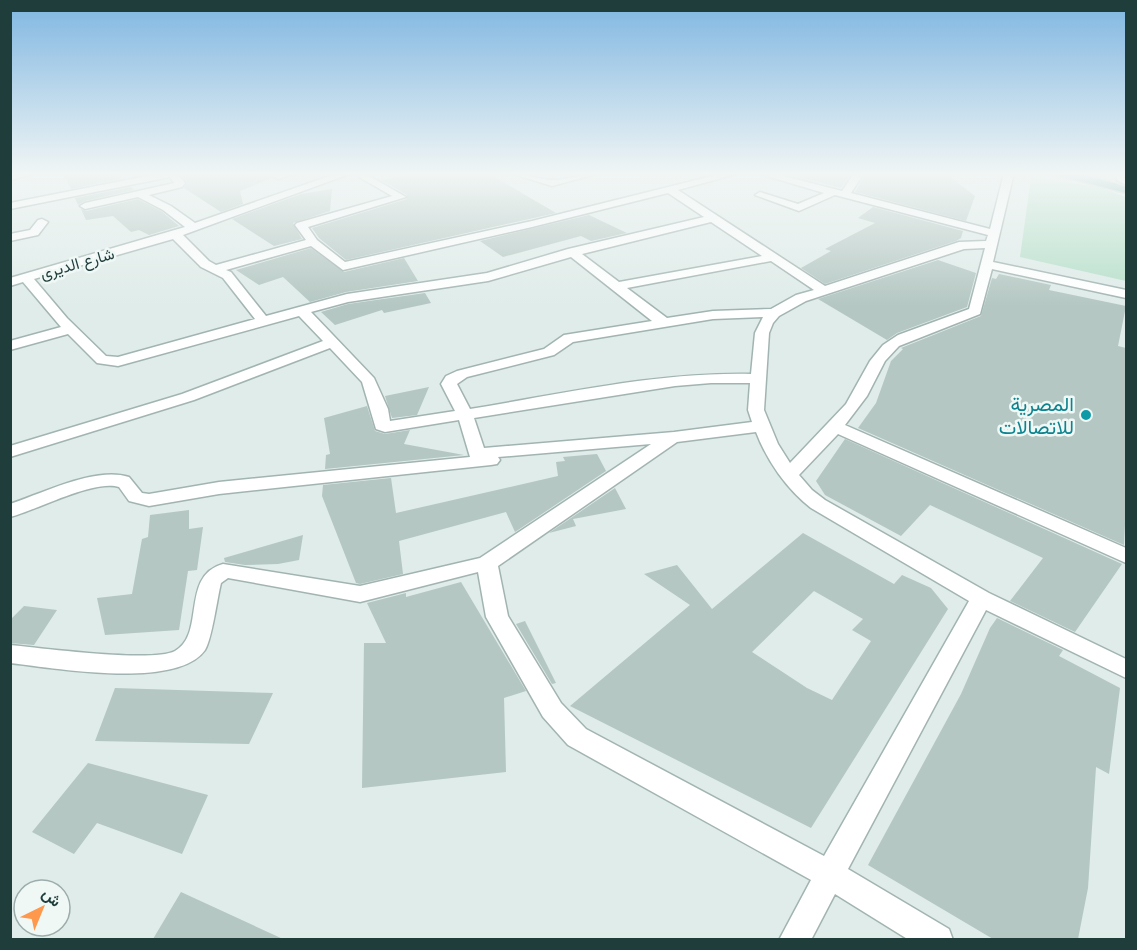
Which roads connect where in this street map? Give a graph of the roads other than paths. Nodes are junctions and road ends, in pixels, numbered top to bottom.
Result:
1 (179, 217) edge
2 (221, 217) edge
3 (327, 217) edge
4 (558, 217) edge
5 (922, 217) edge
6 (998, 217) edge
7 (713, 218) joint
8 (42, 222) dead end
9 (193, 227) junction
10 (175, 234) junction
11 (10, 238) edge
12 (993, 238) junction
13 (313, 242) junction
14 (572, 252) junction
15 (775, 257) junction
16 (987, 264) junction
17 (215, 269) junction
18 (26, 278) junction
19 (10, 282) edge
20 (616, 286) junction
21 (823, 290) junction
22 (1126, 294) edge
23 (301, 310) junction
24 (774, 313) junction
25 (262, 321) junction
26 (664, 322) junction
27 (71, 329) junction
28 (333, 342) junction
29 (10, 346) edge
30 (759, 379) junction
31 (465, 414) junction
32 (761, 426) junction
33 (835, 428) junction
34 (673, 437) junction
35 (10, 452) edge
36 (789, 475) junction
37 (10, 511) edge
38 (1126, 556) edge
39 (487, 563) junction
40 (981, 598) junction
41 (10, 654) edge
42 (1126, 669) edge
43 (829, 874) junction
44 (794, 939) edge
45 (938, 939) edge

1 - 9 street
2 - 9 street, شارع الديرى
3 - 13 street
4 - 13 street
5 - 12 street
6 - 12 street
7 - 14 street
7 - 15 street
8 - 11 street
9 - 10 street, شارع الديرى
10 - 17 street
10 - 18 street, شارع الديرى
12 - 16 street
12 - 21 street
13 - 17 street
14 - 20 street
14 - 23 street
15 - 20 street
15 - 21 street
16 - 22 street
16 - 33 street
17 - 25 street
18 - 19 street, شارع الديرى
18 - 27 street
20 - 26 street
21 - 24 street
23 - 25 street
23 - 28 street
24 - 26 street
24 - 30 street
25 - 27 street
26 - 31 street
27 - 29 street
28 - 31 street
28 - 35 street
30 - 31 street
30 - 32 street
31 - 34 street
32 - 34 street
32 - 36 street
33 - 36 street
33 - 38 street
34 - 37 street
34 - 39 street
36 - 40 street
39 - 41 street
39 - 43 street
40 - 42 street
40 - 43 street
43 - 44 street
43 - 45 street

